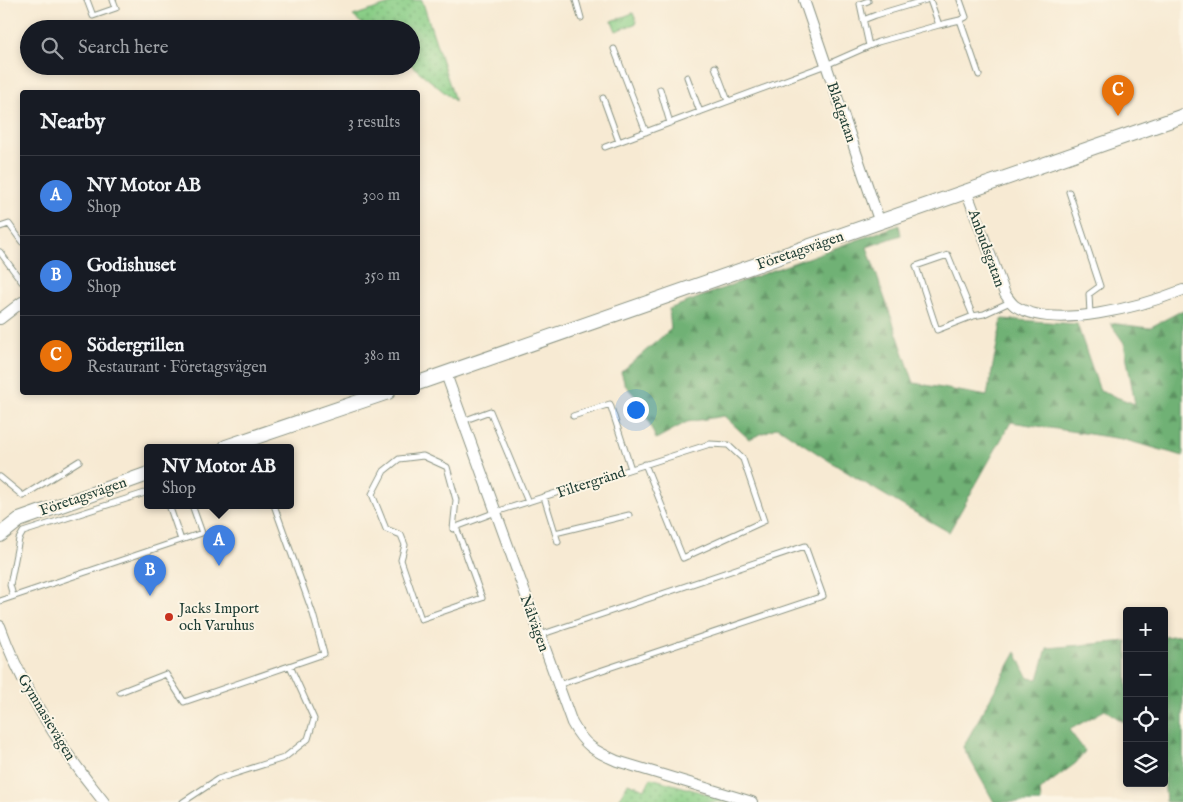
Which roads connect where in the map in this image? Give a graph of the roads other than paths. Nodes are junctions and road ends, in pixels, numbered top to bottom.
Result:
1 (87, 0) edge
2 (113, 0) edge
3 (576, 0) edge
4 (804, 0) edge
5 (926, 0) edge
6 (930, 0) edge
7 (960, 0) edge
8 (868, 1) edge
9 (581, 18) dead end
10 (863, 20) junction
11 (960, 20) junction
12 (939, 25) junction
13 (870, 46) junction
14 (614, 49) dead end
15 (826, 65) junction
16 (715, 67) dead end
17 (979, 74) dead end
18 (687, 77) dead end
19 (660, 89) dead end
20 (603, 98) dead end
21 (728, 101) junction
22 (700, 112) junction
23 (1183, 116) edge
24 (670, 123) junction
25 (646, 132) junction
26 (619, 142) junction
27 (604, 147) dead end
28 (1069, 192) dead end
29 (967, 193) junction
30 (880, 223) junction
31 (0, 227) edge
32 (20, 239) edge
33 (0, 252) edge
34 (20, 279) edge
35 (1183, 290) edge
36 (1010, 301) junction
37 (20, 304) edge
38 (1090, 314) junction
39 (973, 316) junction
40 (0, 319) edge
41 (446, 374) junction
42 (420, 382) edge
43 (372, 395) edge
44 (574, 416) dead end
45 (463, 421) junction
46 (252, 443) edge
47 (79, 460) dead end
48 (645, 464) junction
49 (631, 469) junction
50 (144, 475) edge
51 (0, 477) edge
52 (144, 493) edge
53 (544, 496) junction
54 (528, 502) junction
55 (170, 509) edge
56 (193, 509) edge
57 (275, 509) edge
58 (496, 512) junction
59 (629, 515) dead end
60 (0, 520) edge
61 (19, 520) junction
62 (456, 527) junction
63 (555, 533) junction
64 (0, 535) edge
65 (181, 540) junction
66 (558, 542) dead end
67 (13, 596) junction
68 (0, 601) edge
69 (0, 626) edge
70 (540, 635) junction
71 (290, 666) junction
72 (558, 685) junction
73 (120, 692) dead end
74 (104, 802) edge
75 (183, 802) edge
76 (752, 802) edge

1 - 2 lane
3 - 9 lane
4 - 15 street, Bladgatan
5 - 10 lane
6 - 12 lane
7 - 11 lane
8 - 10 lane
10 - 13 lane
11 - 12 lane
11 - 17 lane
12 - 13 lane
13 - 15 lane
14 - 25 lane
15 - 21 lane
15 - 30 street, Bladgatan
16 - 21 lane
18 - 22 lane
19 - 24 lane
20 - 26 lane
21 - 22 lane
22 - 24 lane
23 - 29 street, Företagsvägen
24 - 25 lane
25 - 26 lane
26 - 27 lane
28 - 38 lane
29 - 30 street, Företagsvägen
29 - 36 street, Anbudsgatan
30 - 41 street, Företagsvägen
31 - 32 lane
33 - 34 lane
35 - 38 street, Anbudsgatan
36 - 38 street, Anbudsgatan
36 - 39 lane
37 - 40 street
39 - 39 lane
41 - 42 street, Företagsvägen
41 - 45 street, Nålvägen
43 - 46 street
44 - 49 lane
45 - 54 lane
45 - 58 street, Nålvägen
47 - 51 lane
48 - 48 lane, Filtergränd
48 - 49 lane, Filtergränd
49 - 53 lane, Filtergränd
50 - 61 street, Företagsvägen
52 - 67 lane
53 - 54 lane, Filtergränd
53 - 63 lane
54 - 58 lane, Filtergränd
55 - 65 lane
56 - 65 lane
57 - 71 lane
58 - 62 lane, Filtergränd
58 - 70 street, Nålvägen
59 - 63 lane
60 - 61 street, Företagsvägen
61 - 64 street, Företagsvägen
62 - 62 lane
63 - 66 lane
65 - 67 lane
67 - 68 lane
69 - 74 street, Gymnasievägen
70 - 72 street, Nålvägen
70 - 72 lane
71 - 73 lane
71 - 75 lane
72 - 76 street, Nålvägen

